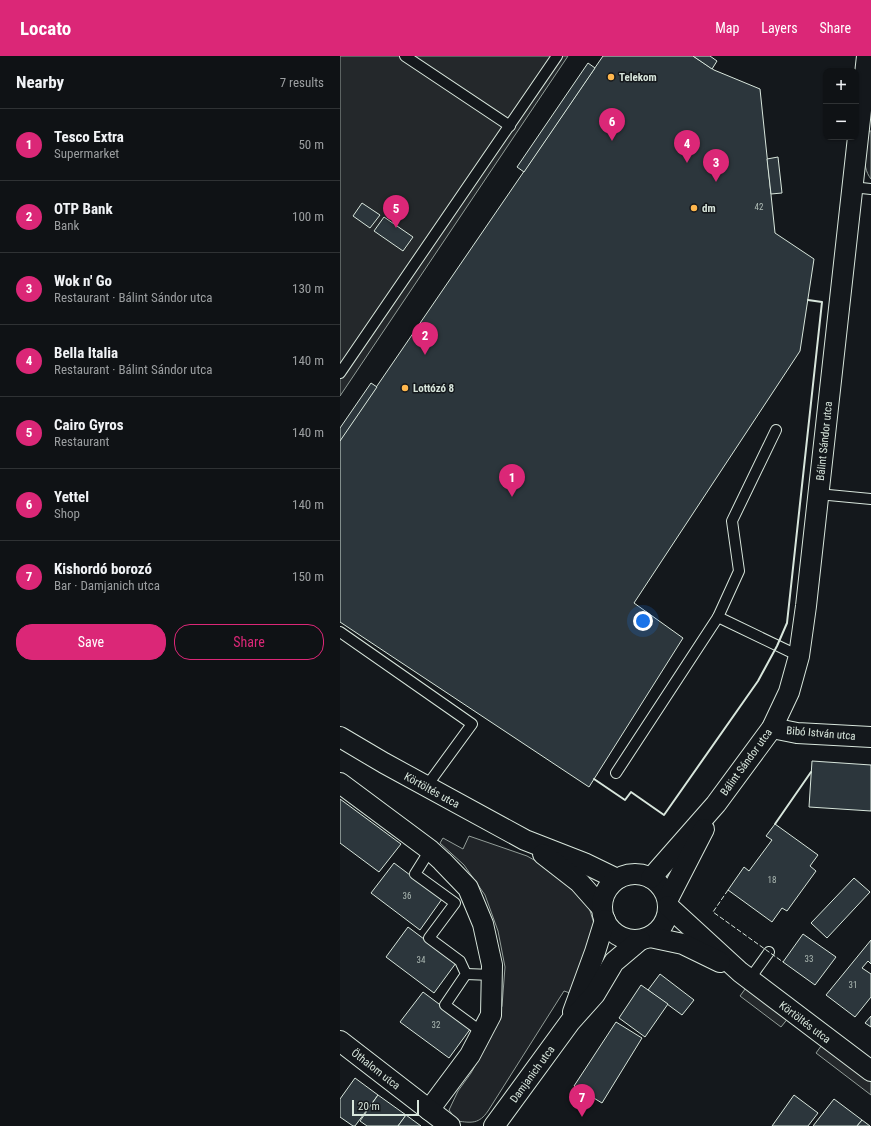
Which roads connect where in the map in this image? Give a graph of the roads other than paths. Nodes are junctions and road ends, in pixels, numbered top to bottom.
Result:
1 (405, 56) edge
2 (557, 56) edge
3 (867, 56) edge
4 (510, 126) junction
5 (861, 188) edge
6 (340, 373) edge
7 (776, 430) dead end
8 (818, 494) junction
9 (871, 499) edge
10 (718, 617) junction
11 (340, 632) edge
12 (799, 656) junction
13 (772, 728) junction
14 (340, 737) edge
15 (871, 737) edge
16 (616, 773) dead end
17 (340, 783) edge
18 (426, 787) junction
19 (716, 804) junction
20 (525, 840) junction
21 (430, 850) junction
22 (651, 878) junction
23 (617, 879) junction
24 (465, 902) junction
25 (668, 903) junction
26 (603, 914) junction
27 (645, 938) junction
28 (770, 952) dead end
29 (466, 974) junction
30 (492, 975) junction
31 (744, 976) junction
32 (570, 1022) junction
33 (483, 1033) junction
34 (340, 1041) edge
35 (871, 1071) edge
36 (429, 1110) junction
37 (450, 1126) edge
38 (494, 1126) edge

1 - 4 lane
2 - 4 lane
3 - 5 street, Bálint Sándor utca
4 - 6 lane
5 - 8 street, Bálint Sándor utca
7 - 10 lane
8 - 9 lane
8 - 12 street, Bálint Sándor utca
10 - 12 lane
10 - 16 lane
11 - 18 lane
12 - 13 street, Bálint Sándor utca
13 - 15 street, Bibó István utca
13 - 19 street, Bálint Sándor utca
14 - 18 street, Körtöltés utca
17 - 21 street
18 - 20 street, Körtöltés utca
19 - 22 street, Bálint Sándor utca
19 - 25 street, Bálint Sándor utca
20 - 23 street, Körtöltés utca
20 - 26 street, Körtöltés utca
21 - 24 street
21 - 24 lane
22 - 23 street
22 - 25 street
23 - 26 street
24 - 29 lane
24 - 30 street
25 - 27 street
25 - 31 street, Körtöltés utca
26 - 27 street
26 - 32 street, Damjanich utca
27 - 31 street, Körtöltés utca
27 - 32 street, Damjanich utca
28 - 31 lane
29 - 30 lane
29 - 33 lane
30 - 33 street
31 - 35 street, Körtöltés utca
32 - 38 street, Damjanich utca
33 - 36 street
34 - 36 street, Öthalom utca
36 - 37 street, Öthalom utca

